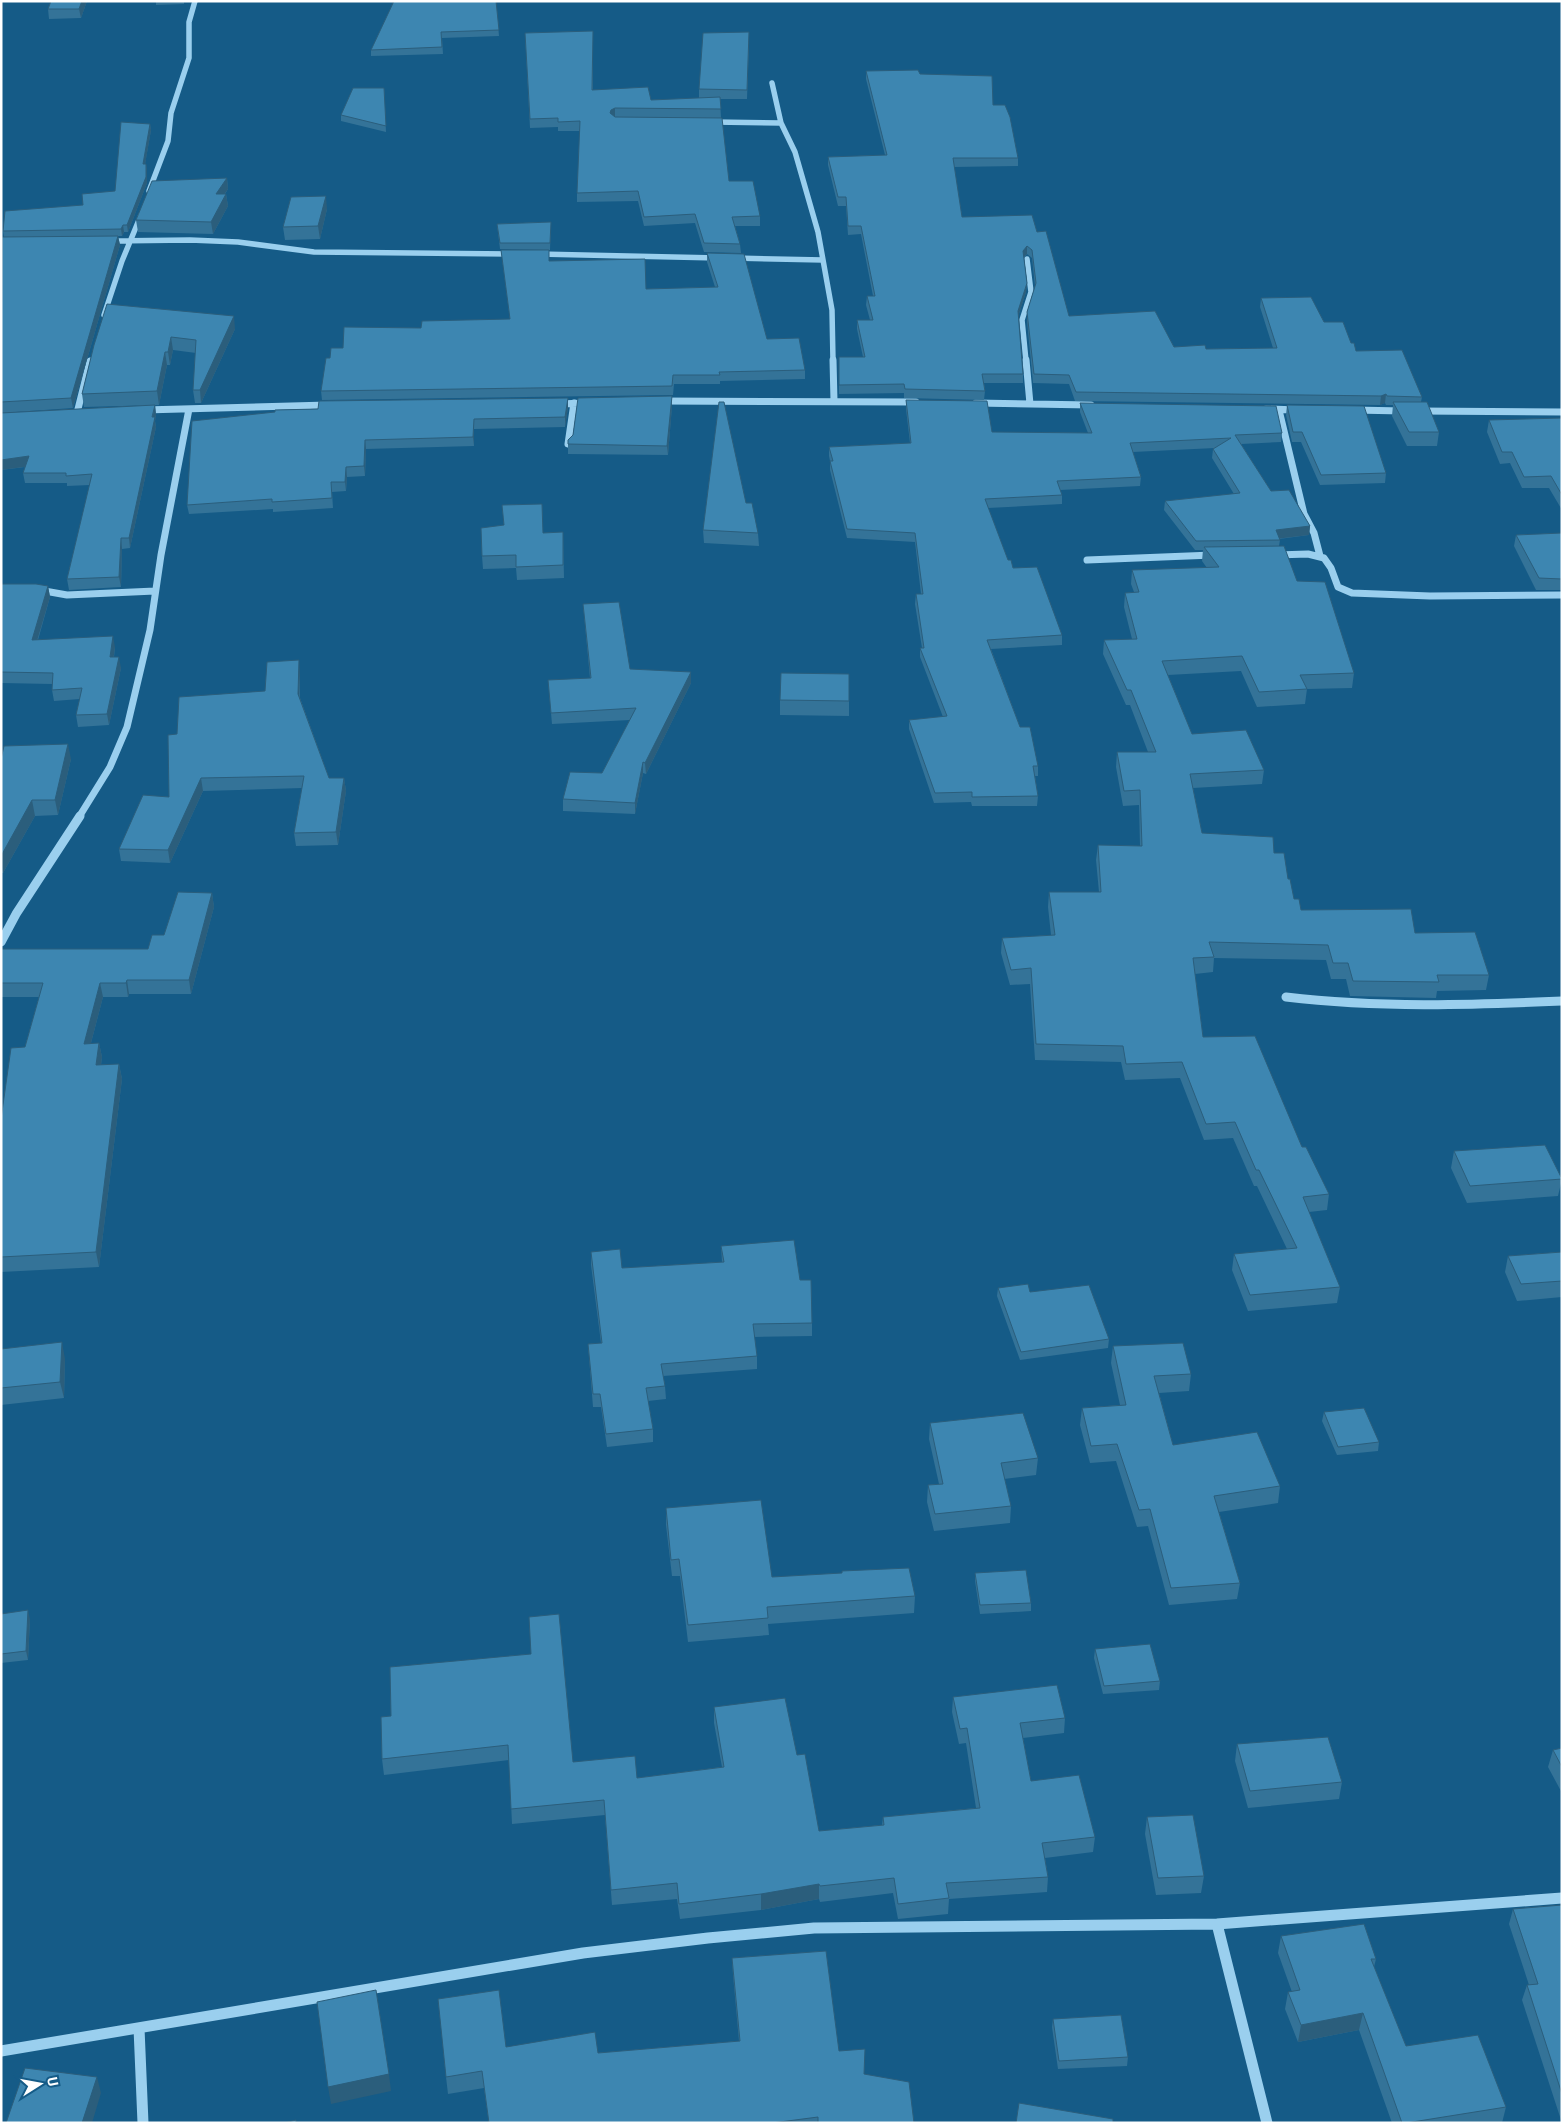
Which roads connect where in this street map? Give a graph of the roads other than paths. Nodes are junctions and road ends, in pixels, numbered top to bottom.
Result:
1 (195, 1) edge
2 (772, 83) dead end
3 (703, 122) edge
4 (781, 123) junction
5 (148, 195) edge
6 (144, 204) edge
7 (101, 241) edge
8 (131, 241) junction
9 (519, 254) edge
10 (529, 254) edge
11 (1027, 259) edge
12 (823, 260) junction
13 (101, 326) edge
14 (93, 350) edge
15 (653, 401) edge
16 (834, 401) junction
17 (922, 402) edge
18 (594, 403) edge
19 (971, 403) edge
20 (545, 404) edge
21 (574, 404) junction
22 (1030, 404) junction
23 (341, 405) edge
24 (1099, 406) edge
25 (189, 409) junction
26 (1259, 409) edge
27 (1279, 410) junction
28 (1308, 410) edge
29 (1347, 410) edge
30 (133, 411) edge
31 (1562, 412) edge
32 (77, 413) junction
33 (86, 413) edge
34 (67, 414) edge
35 (568, 444) edge
36 (1222, 555) edge
37 (1268, 555) edge
38 (1320, 556) junction
39 (1087, 560) dead end
40 (32, 589) edge
41 (155, 591) junction
42 (1562, 596) edge
43 (1, 942) edge
44 (1286, 997) dead end
45 (1562, 1001) edge
46 (1562, 1898) edge
47 (1217, 1924) junction
48 (139, 2028) junction
49 (1, 2052) edge
50 (143, 2123) edge
51 (1267, 2123) edge

1 - 5 street
2 - 4 street
3 - 4 street
4 - 12 street
6 - 8 street
7 - 8 street
8 - 9 street
8 - 13 street
10 - 12 street
11 - 22 street
12 - 16 street
14 - 32 street
15 - 16 street
16 - 17 street
18 - 21 street
19 - 22 street
20 - 21 street
21 - 35 street
22 - 24 street
23 - 25 street
25 - 30 street
25 - 41 street
26 - 27 street
27 - 28 street
27 - 38 street
29 - 31 street
32 - 33 street
32 - 34 street
36 - 39 street
37 - 38 street
38 - 42 street
40 - 41 street
41 - 43 street
44 - 45 street
46 - 47 street
47 - 48 street
47 - 51 street
48 - 49 street
48 - 50 street

